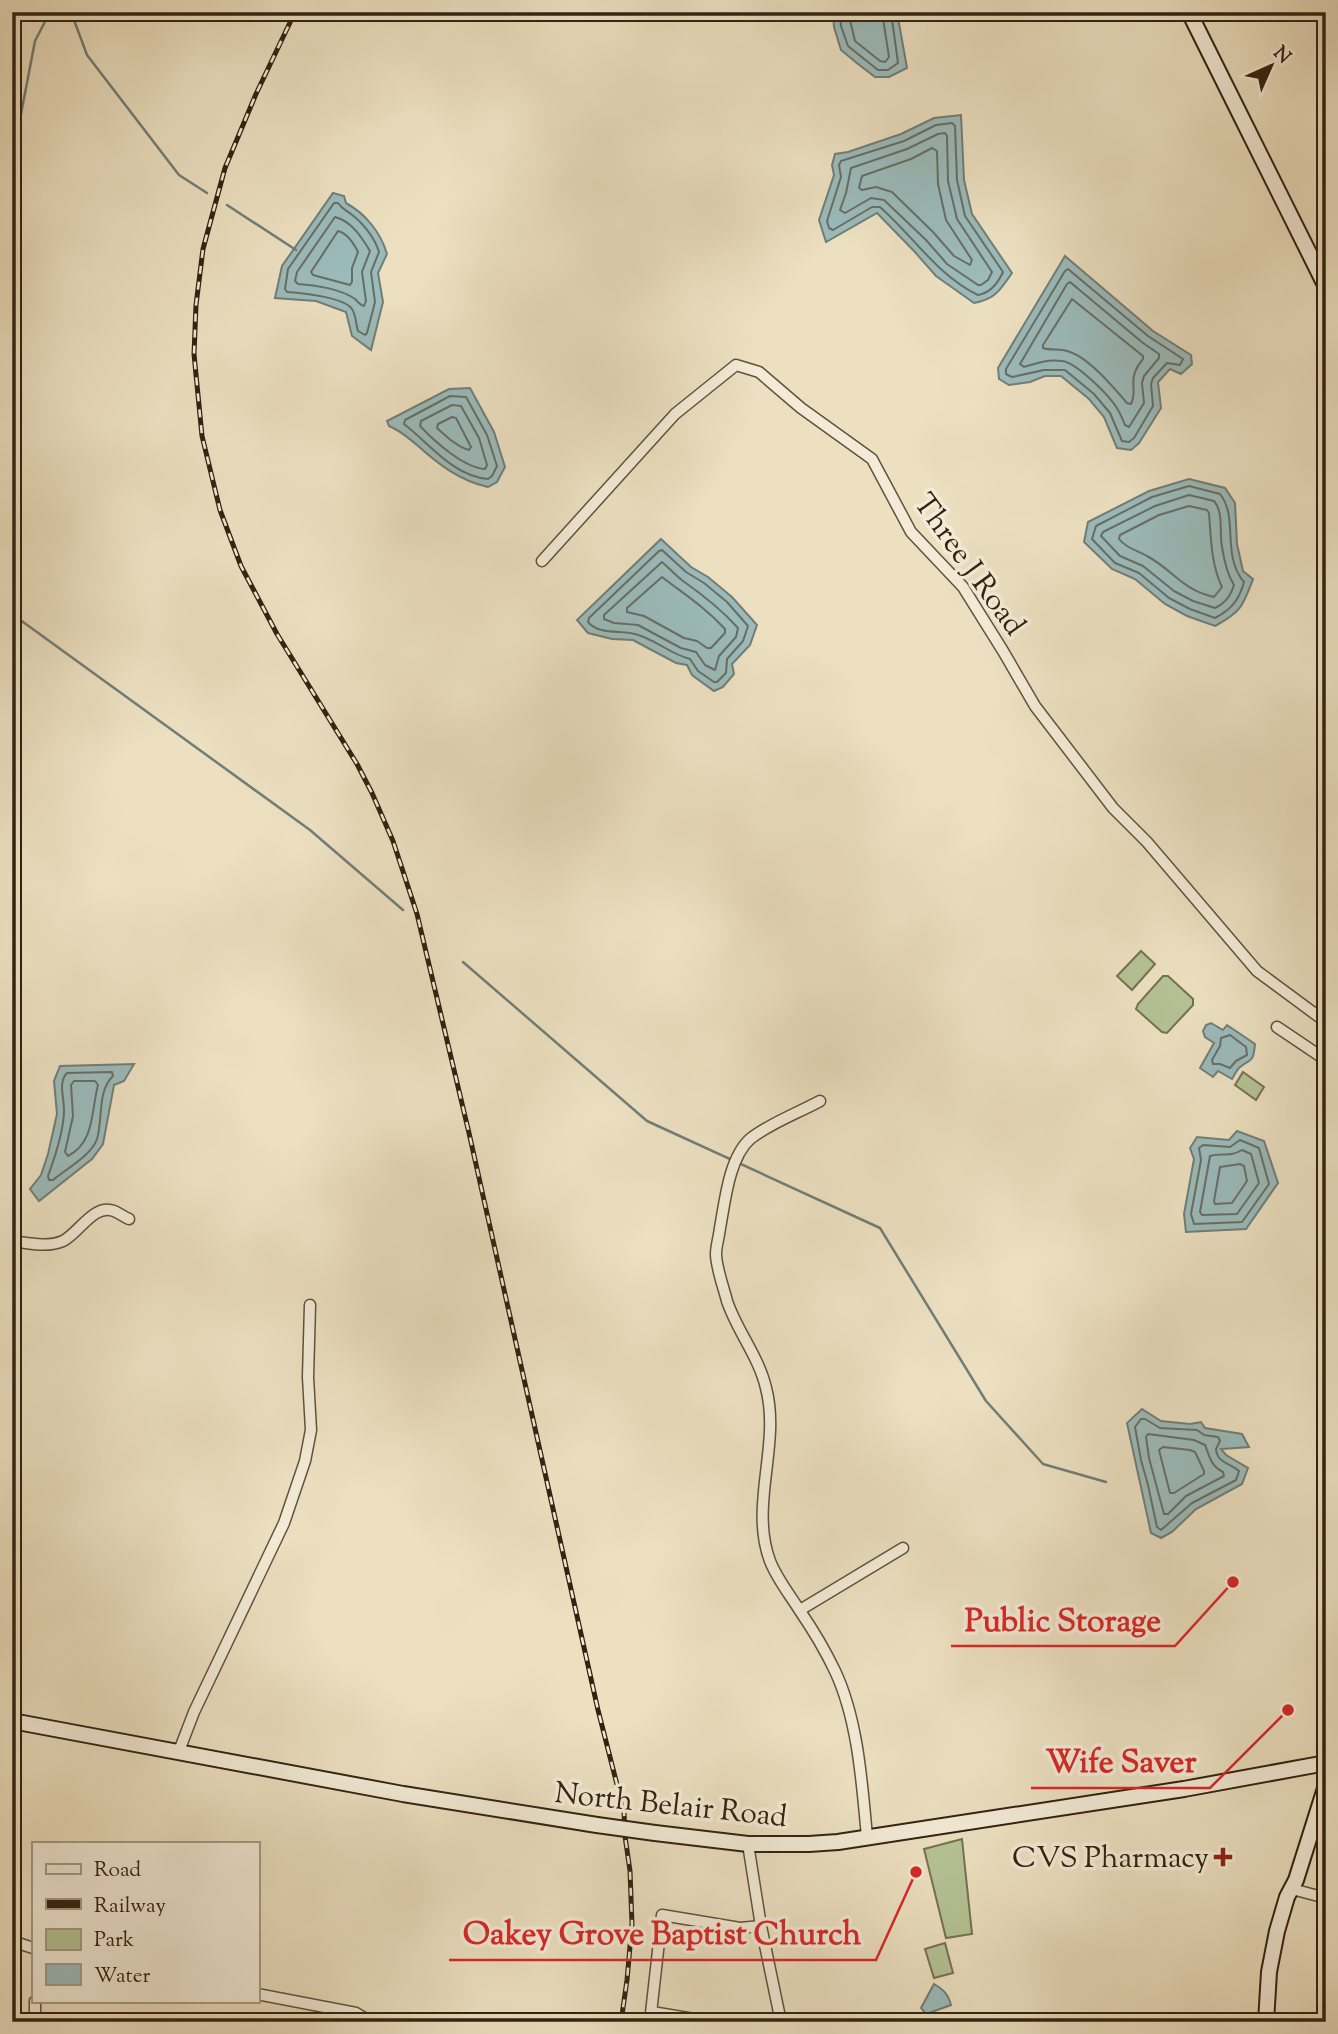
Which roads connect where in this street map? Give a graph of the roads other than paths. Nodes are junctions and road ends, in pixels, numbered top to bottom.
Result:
1 (1189, 12) edge
2 (1326, 287) edge
3 (542, 561) dead end
4 (1326, 1022) edge
5 (1277, 1027) dead end
6 (1326, 1060) edge
7 (820, 1101) dead end
8 (129, 1219) dead end
9 (12, 1241) edge
10 (310, 1305) dead end
11 (903, 1549) dead end
12 (800, 1610) junction
13 (12, 1721) edge
14 (179, 1751) junction
15 (1326, 1763) edge
16 (1326, 1785) edge
17 (867, 1837) junction
18 (748, 1844) junction
19 (1292, 1889) junction
20 (1326, 1898) edge
21 (761, 1926) junction
22 (12, 1941) edge
23 (32, 1948) edge
24 (259, 1994) edge
25 (35, 2002) edge
26 (651, 2017) edge
27 (35, 2022) edge
28 (371, 2022) edge
29 (712, 2022) edge
30 (781, 2022) edge
31 (1266, 2022) edge

1 - 2 street
3 - 4 street, Three J Road
5 - 6 street
7 - 12 street
8 - 9 street
10 - 14 street
11 - 12 street
12 - 17 street
13 - 14 street, North Belair Road
14 - 18 street, North Belair Road, bridge
15 - 17 street, North Belair Road
16 - 19 street
17 - 18 street, North Belair Road
18 - 21 street
19 - 20 street
19 - 31 street
21 - 26 street
21 - 30 street
22 - 23 street
24 - 28 street
25 - 27 street
26 - 29 street

